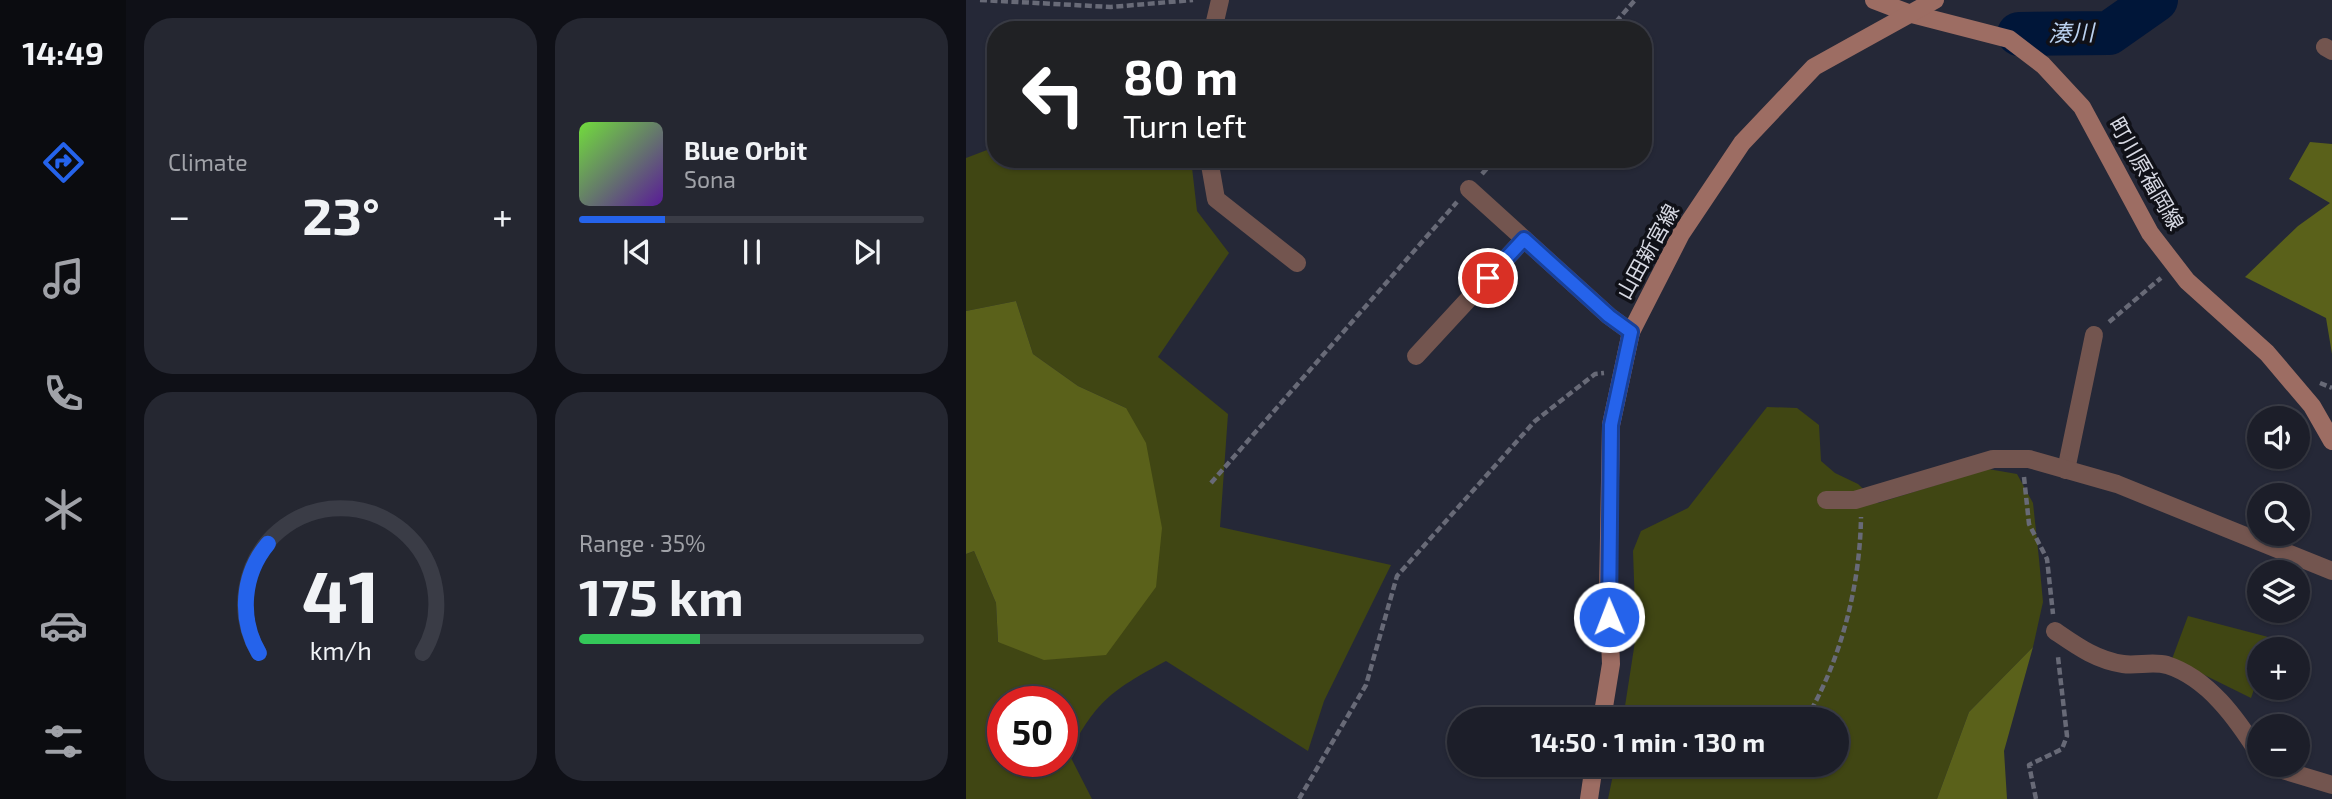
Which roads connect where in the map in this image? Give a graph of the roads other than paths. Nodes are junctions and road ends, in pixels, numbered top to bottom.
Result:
1 (1220, 0) edge
2 (1874, 0) edge
3 (1935, 0) edge
4 (1908, 13) junction
5 (1215, 21) edge
6 (1211, 168) edge
7 (1469, 189) road end
8 (1524, 239) junction
9 (1297, 263) dead end
10 (1631, 332) junction
11 (2094, 335) road end
12 (1416, 356) dead end
13 (2332, 440) edge
14 (2066, 470) junction
15 (1826, 500) dead end
16 (2332, 571) edge
17 (2055, 631) dead end
18 (1604, 707) edge
19 (2247, 735) edge
20 (1592, 777) edge
21 (2306, 777) edge
22 (2332, 785) edge
23 (1589, 799) edge

1 - 5 street
2 - 4 main road, 町川原福岡線
3 - 4 main road, 山田新宮線
4 - 10 main road, 山田新宮線
4 - 13 main road, 町川原福岡線
6 - 9 street
7 - 8 street
8 - 10 street
8 - 12 street
10 - 18 main road, 山田新宮線
11 - 14 street
14 - 15 street
14 - 16 street
17 - 19 street
20 - 23 main road
21 - 22 street

